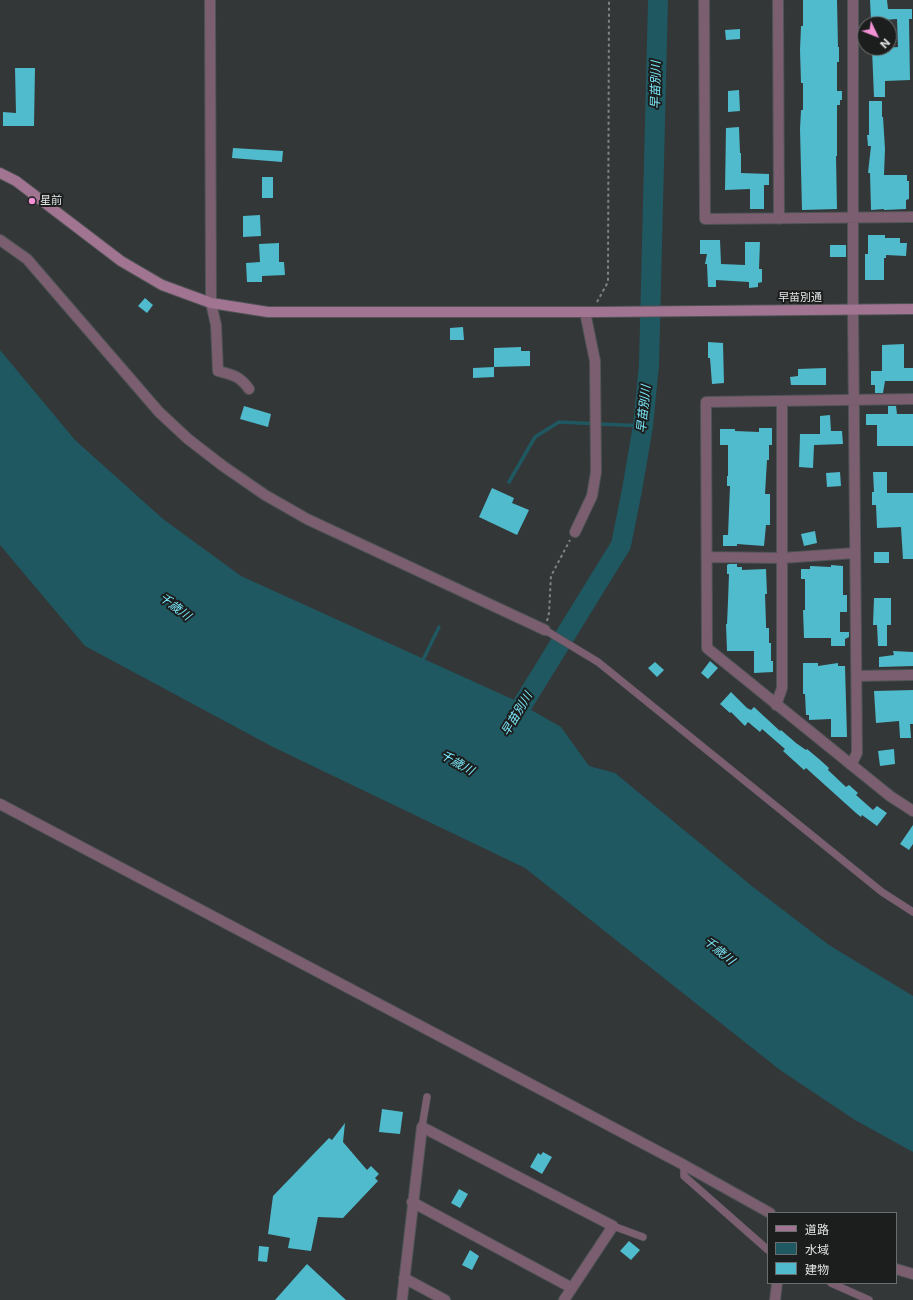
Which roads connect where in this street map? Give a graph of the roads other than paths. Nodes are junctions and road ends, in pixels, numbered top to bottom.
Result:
1 (210, 0) edge
2 (704, 0) edge
3 (778, 0) edge
4 (853, 0) edge
5 (0, 173) edge
6 (913, 217) edge
7 (854, 218) junction
8 (779, 219) junction
9 (0, 240) edge
10 (211, 303) junction
11 (913, 309) edge
12 (853, 310) junction
13 (592, 312) junction
14 (249, 389) dead end
15 (913, 399) edge
16 (854, 400) junction
17 (782, 401) junction
18 (575, 532) road end
19 (855, 553) junction
20 (707, 557) junction
21 (782, 558) junction
22 (545, 630) joint
23 (913, 675) edge
24 (856, 676) junction
25 (776, 705) junction
26 (851, 765) junction
27 (0, 804) edge
28 (913, 811) edge
29 (913, 912) edge
30 (427, 1097) dead end
31 (422, 1127) junction
32 (684, 1165) junction
33 (412, 1202) junction
34 (768, 1212) edge
35 (614, 1226) junction
36 (643, 1237) dead end
37 (767, 1249) edge
38 (897, 1269) edge
39 (913, 1274) edge
40 (404, 1278) junction
41 (777, 1284) edge
42 (833, 1284) edge
43 (572, 1288) junction
44 (402, 1300) edge
45 (445, 1300) edge
46 (564, 1300) edge
47 (775, 1300) edge
48 (870, 1300) edge

1 - 10 street
2 - 8 street
3 - 8 street
4 - 7 street
5 - 10 street, 早苗別通
6 - 7 street
7 - 8 street
7 - 12 street
9 - 22 street
10 - 13 street, 早苗別通
10 - 14 street
11 - 12 street, 早苗別通
12 - 13 street, 早苗別通
12 - 16 street
13 - 18 street
15 - 16 street
16 - 17 street
16 - 19 street
17 - 20 street
17 - 21 street
19 - 21 street
19 - 24 street
20 - 21 street
20 - 25 street
21 - 25 street
22 - 29 lane
23 - 24 street
24 - 26 street
25 - 26 street
26 - 28 street
27 - 32 street
30 - 31 lane
31 - 33 street
31 - 35 street
32 - 34 street
32 - 37 lane
33 - 40 street
33 - 43 street
35 - 36 lane
35 - 43 street
38 - 39 street
40 - 44 street
40 - 45 street
41 - 47 street
42 - 48 lane
43 - 46 street

